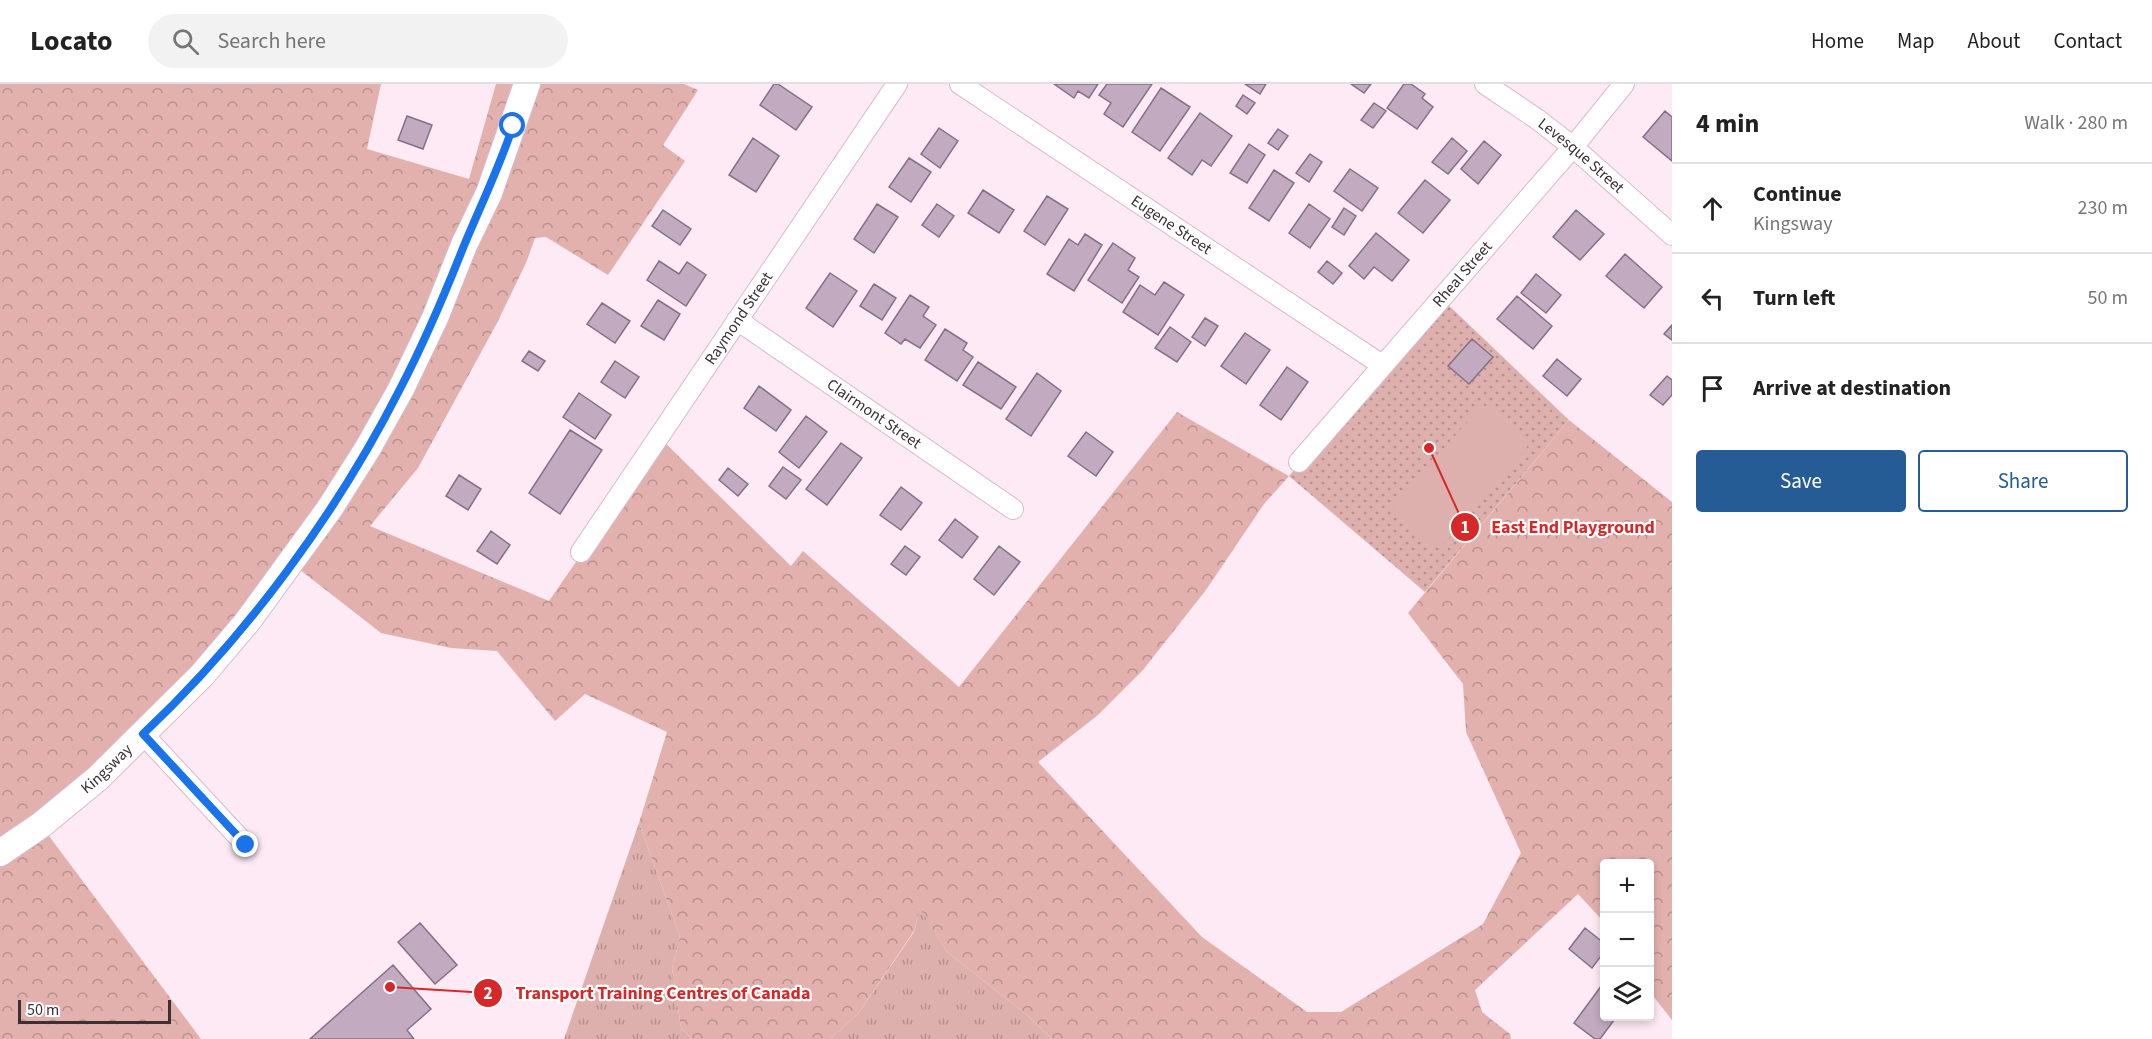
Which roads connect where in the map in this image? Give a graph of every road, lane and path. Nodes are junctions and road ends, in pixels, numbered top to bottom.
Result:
1 (527, 84) edge
2 (897, 84) edge
3 (960, 84) edge
4 (1485, 84) edge
5 (1624, 84) edge
6 (1573, 147) junction
7 (1672, 235) edge
8 (737, 320) junction
9 (1382, 365) junction
10 (1299, 462) dead end
11 (1013, 509) dead end
12 (581, 552) dead end
13 (143, 734) junction
14 (246, 845) dead end
15 (2, 853) edge

1 - 13 main road, Kingsway
2 - 8 street, Raymond Street
3 - 9 street, Eugene Street
4 - 6 street, Levesque Street
5 - 6 street, Rheal Street
6 - 7 street, Levesque Street
6 - 9 street, Rheal Street
8 - 11 street, Clairmont Street
8 - 12 street, Raymond Street
9 - 10 street, Rheal Street
13 - 14 street
13 - 15 main road, Kingsway

